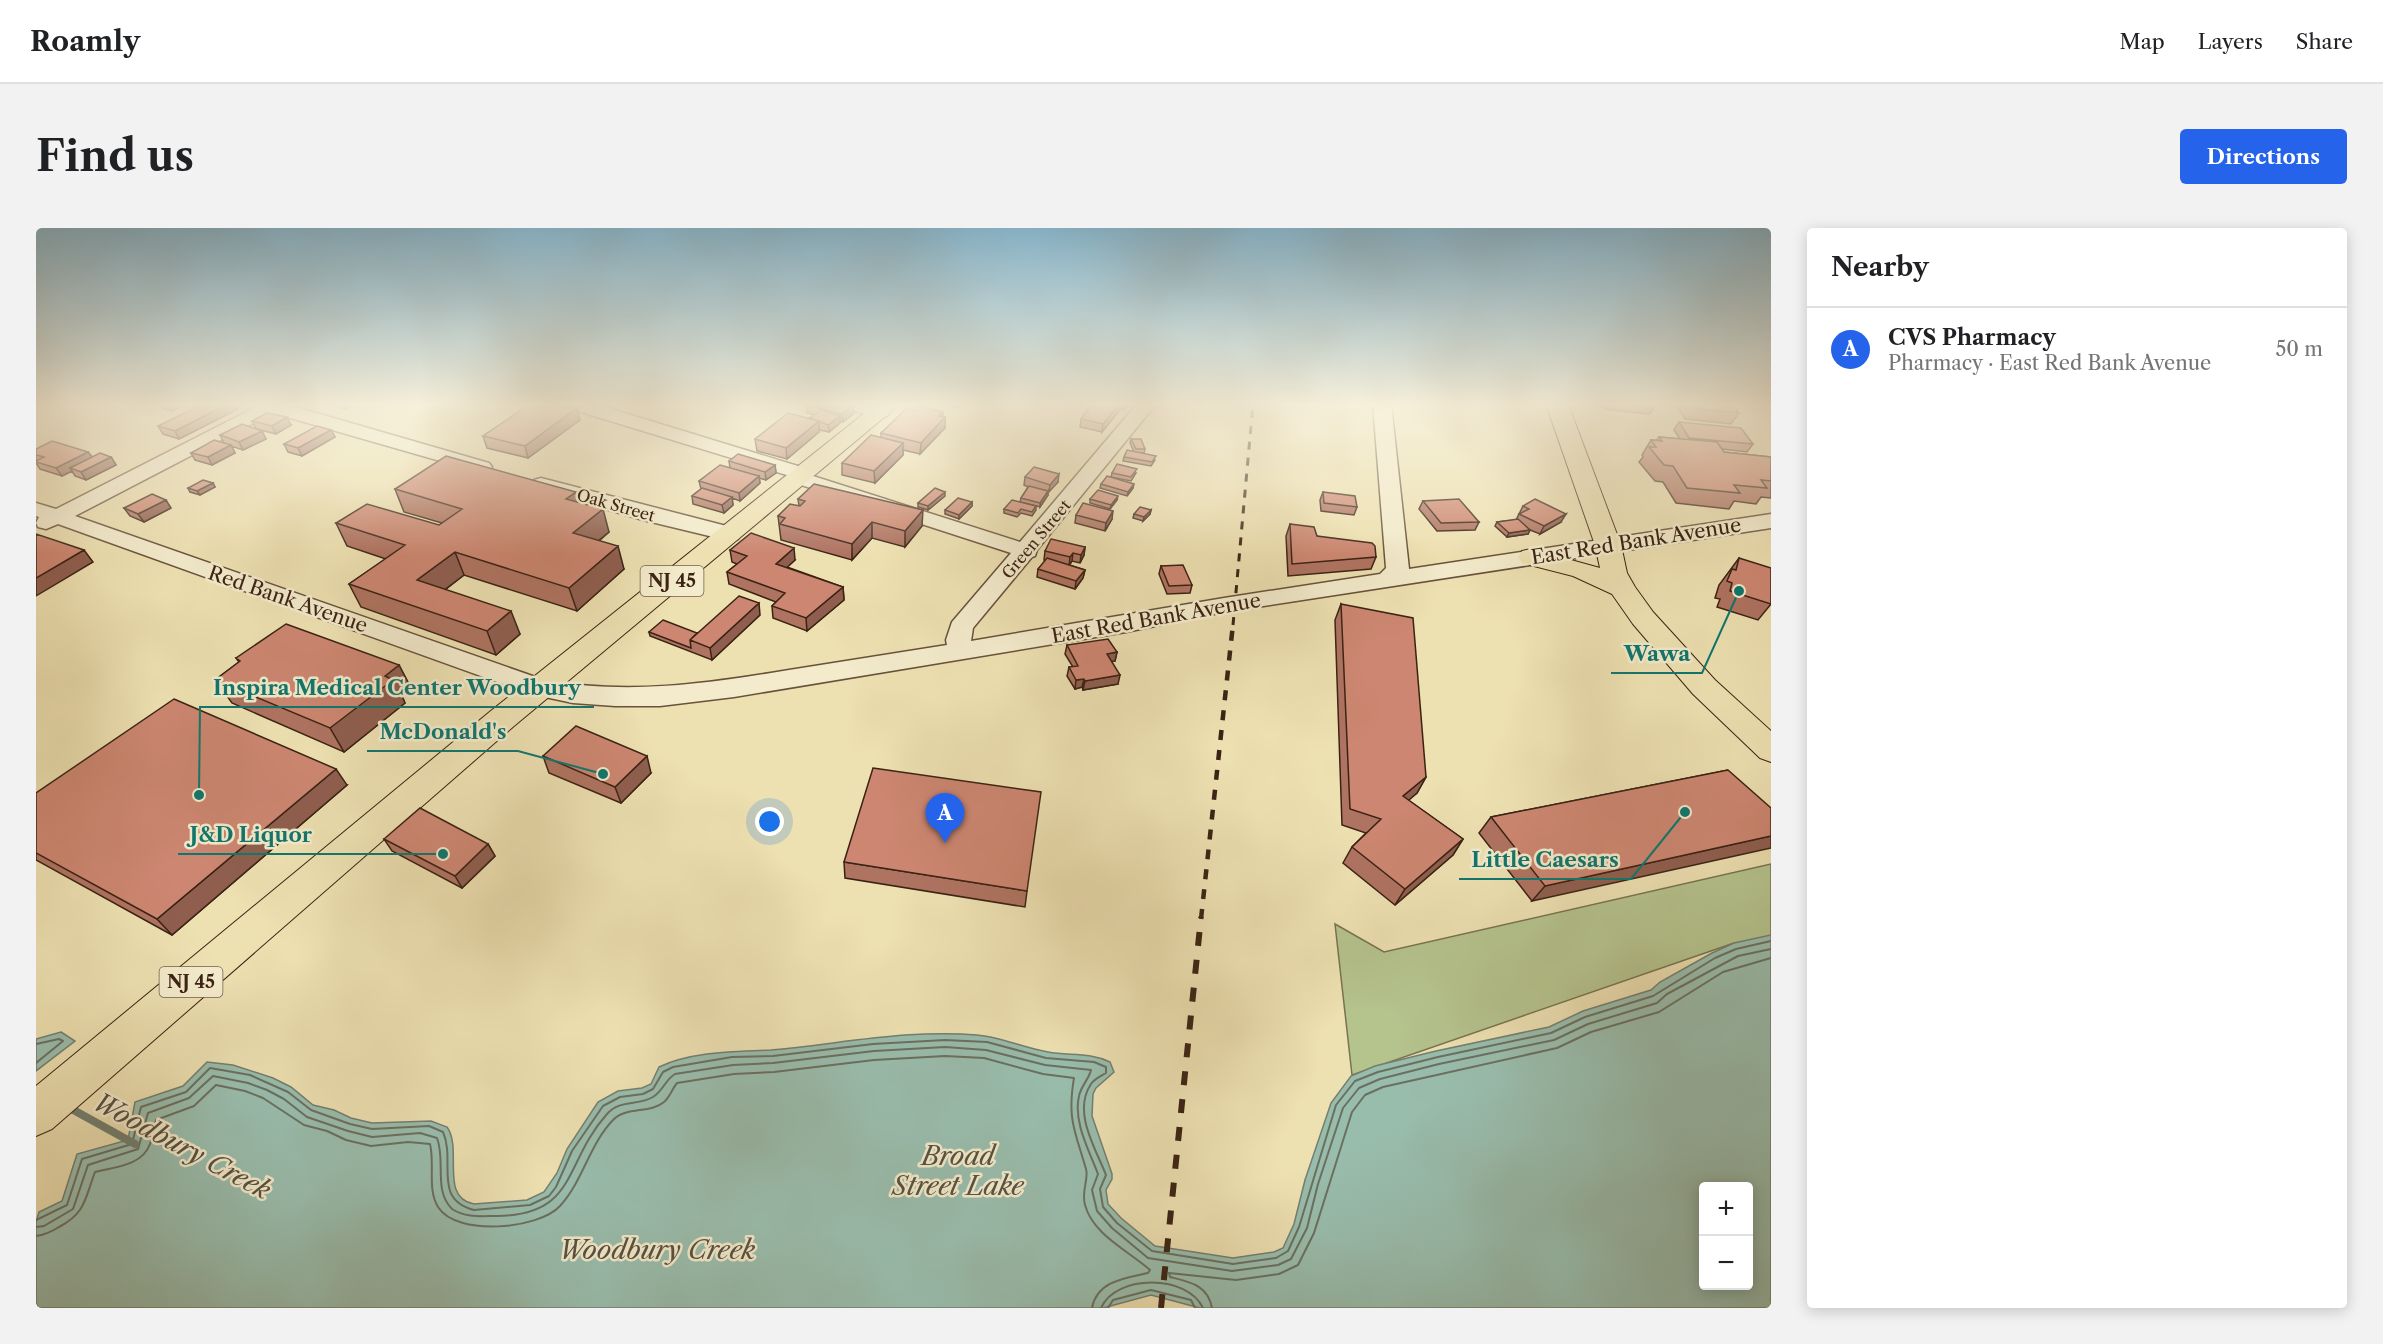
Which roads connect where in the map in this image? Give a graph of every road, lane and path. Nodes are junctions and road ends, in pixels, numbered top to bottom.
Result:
1 (170, 454) edge
2 (439, 454) edge
3 (734, 454) edge
4 (828, 454) edge
5 (1106, 454) edge
6 (1387, 454) edge
7 (1575, 454) edge
8 (506, 474) edge
9 (802, 476) junction
10 (527, 480) edge
11 (42, 518) edge
12 (1771, 520) edge
13 (730, 534) junction
14 (1608, 545) junction
15 (1027, 551) junction
16 (1531, 557) junction
17 (1386, 581) junction
18 (1622, 588) junction
19 (961, 650) junction
20 (540, 688) junction
21 (1771, 750) edge
22 (36, 1114) edge

1 - 11 street
2 - 8 street
3 - 9 street
4 - 9 main road, NJ 45
5 - 15 street, Green Street
6 - 17 street
7 - 14 main road
9 - 13 main road, NJ 45
9 - 15 street
10 - 13 street, Oak Street
11 - 20 street, Red Bank Avenue
12 - 14 street, East Red Bank Avenue
13 - 20 main road, NJ 45
14 - 16 street, East Red Bank Avenue
14 - 18 main road
15 - 19 street, Green Street
16 - 17 street, East Red Bank Avenue
16 - 18 main road
17 - 19 street, East Red Bank Avenue
18 - 21 main road
19 - 20 street, East Red Bank Avenue
20 - 22 main road, NJ 45

